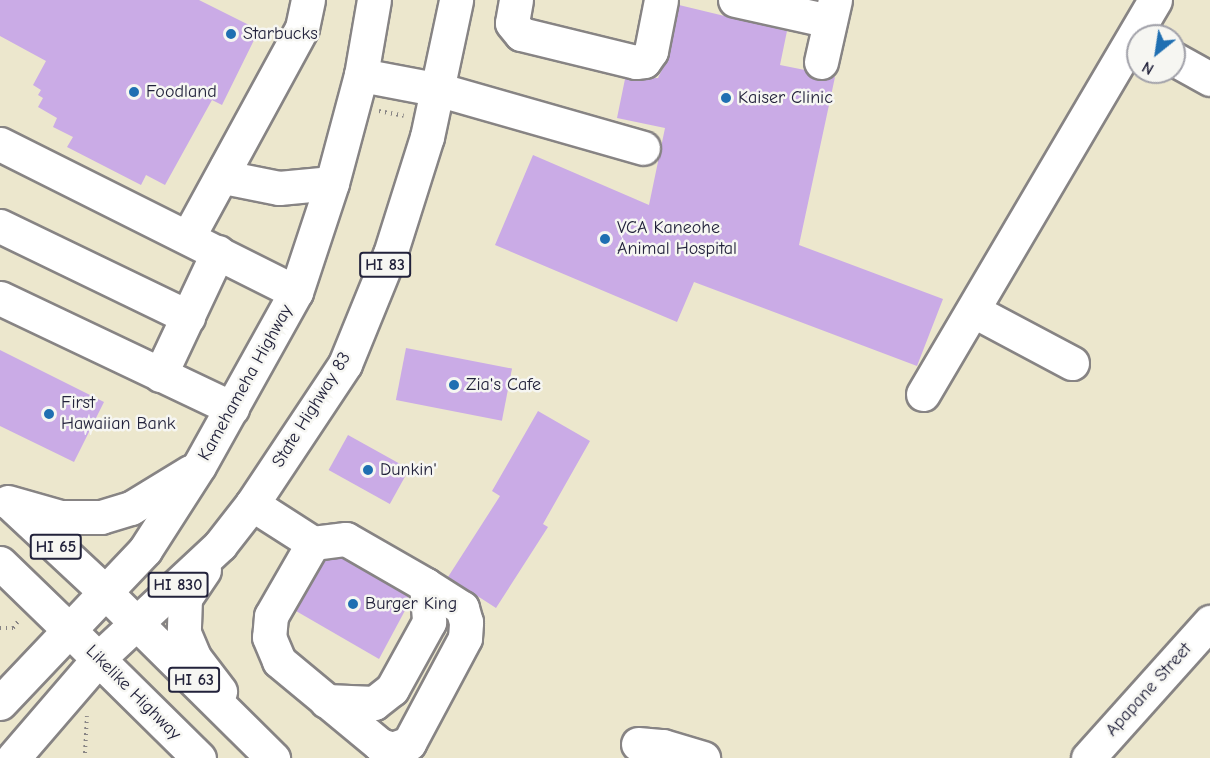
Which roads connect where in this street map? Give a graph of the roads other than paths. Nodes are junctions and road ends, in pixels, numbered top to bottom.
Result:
1 (308, 0) edge
2 (374, 0) edge
3 (456, 0) edge
4 (516, 0) edge
5 (661, 0) edge
6 (735, 0) edge
7 (1155, 0) edge
8 (833, 11) edge
9 (1143, 24) edge
10 (1126, 55) edge
11 (820, 62) dead end
12 (1186, 66) edge
13 (360, 75) junction
14 (1210, 79) edge
15 (440, 90) junction
16 (0, 144) edge
17 (643, 148) dead end
18 (227, 166) junction
19 (333, 183) junction
20 (0, 226) edge
21 (188, 237) junction
22 (218, 252) junction
23 (296, 292) junction
24 (0, 298) edge
25 (974, 311) junction
26 (188, 317) junction
27 (1072, 363) dead end
28 (160, 375) junction
29 (923, 394) dead end
30 (232, 408) junction
31 (199, 466) junction
32 (4, 499) edge
33 (252, 504) junction
34 (313, 543) junction
35 (220, 545) junction
36 (0, 563) edge
37 (426, 585) junction
38 (104, 591) junction
39 (1210, 622) edge
40 (137, 625) junction
41 (68, 629) junction
42 (99, 658) junction
43 (326, 701) junction
44 (0, 703) edge
45 (252, 734) junction
46 (638, 744) dead end
47 (13, 758) edge
48 (199, 758) edge
49 (273, 758) edge
50 (703, 758) edge
51 (1088, 758) edge

1 - 18 main road
2 - 13 main road, Kamehameha Highway
3 - 15 main road, State Highway 83 / HI 83
4 - 5 main road
6 - 8 main road
7 - 9 main road
8 - 11 main road
10 - 25 main road
12 - 14 main road
13 - 15 main road
13 - 19 main road, Kamehameha Highway
15 - 17 main road
15 - 33 main road, State Highway 83 / HI 83
16 - 21 main road
18 - 19 main road
18 - 21 main road
19 - 23 main road, Kamehameha Highway
20 - 26 main road
21 - 22 main road
22 - 23 main road
22 - 26 main road
23 - 30 main road, Kamehameha Highway
24 - 28 main road
25 - 27 main road
25 - 29 main road
26 - 28 main road
28 - 30 main road
30 - 31 main road, Kamehameha Highway
31 - 32 main road
31 - 38 main road, Kamehameha Highway
32 - 38 main road, HI 65
33 - 34 main road
33 - 35 main road, State Highway 83 / HI 83
34 - 37 main road
34 - 43 main road
35 - 40 main road, State Highway 83 / HI 830
35 - 45 main road, HI 83
36 - 41 main road, HI 65
37 - 43 main road
37 - 43 main road
38 - 40 main road, HI 63
38 - 41 main road, Kamehameha Highway
39 - 51 main road, Apapane Street
40 - 42 main road, State Highway 83 / HI 830
40 - 45 main road, HI 63
41 - 42 main road, Likelike Highway / HI 63
41 - 44 main road, Kamehameha Highway
42 - 47 main road, HI 830
42 - 48 main road, Likelike Highway / HI 63
45 - 49 main road, HI 63
46 - 50 main road

